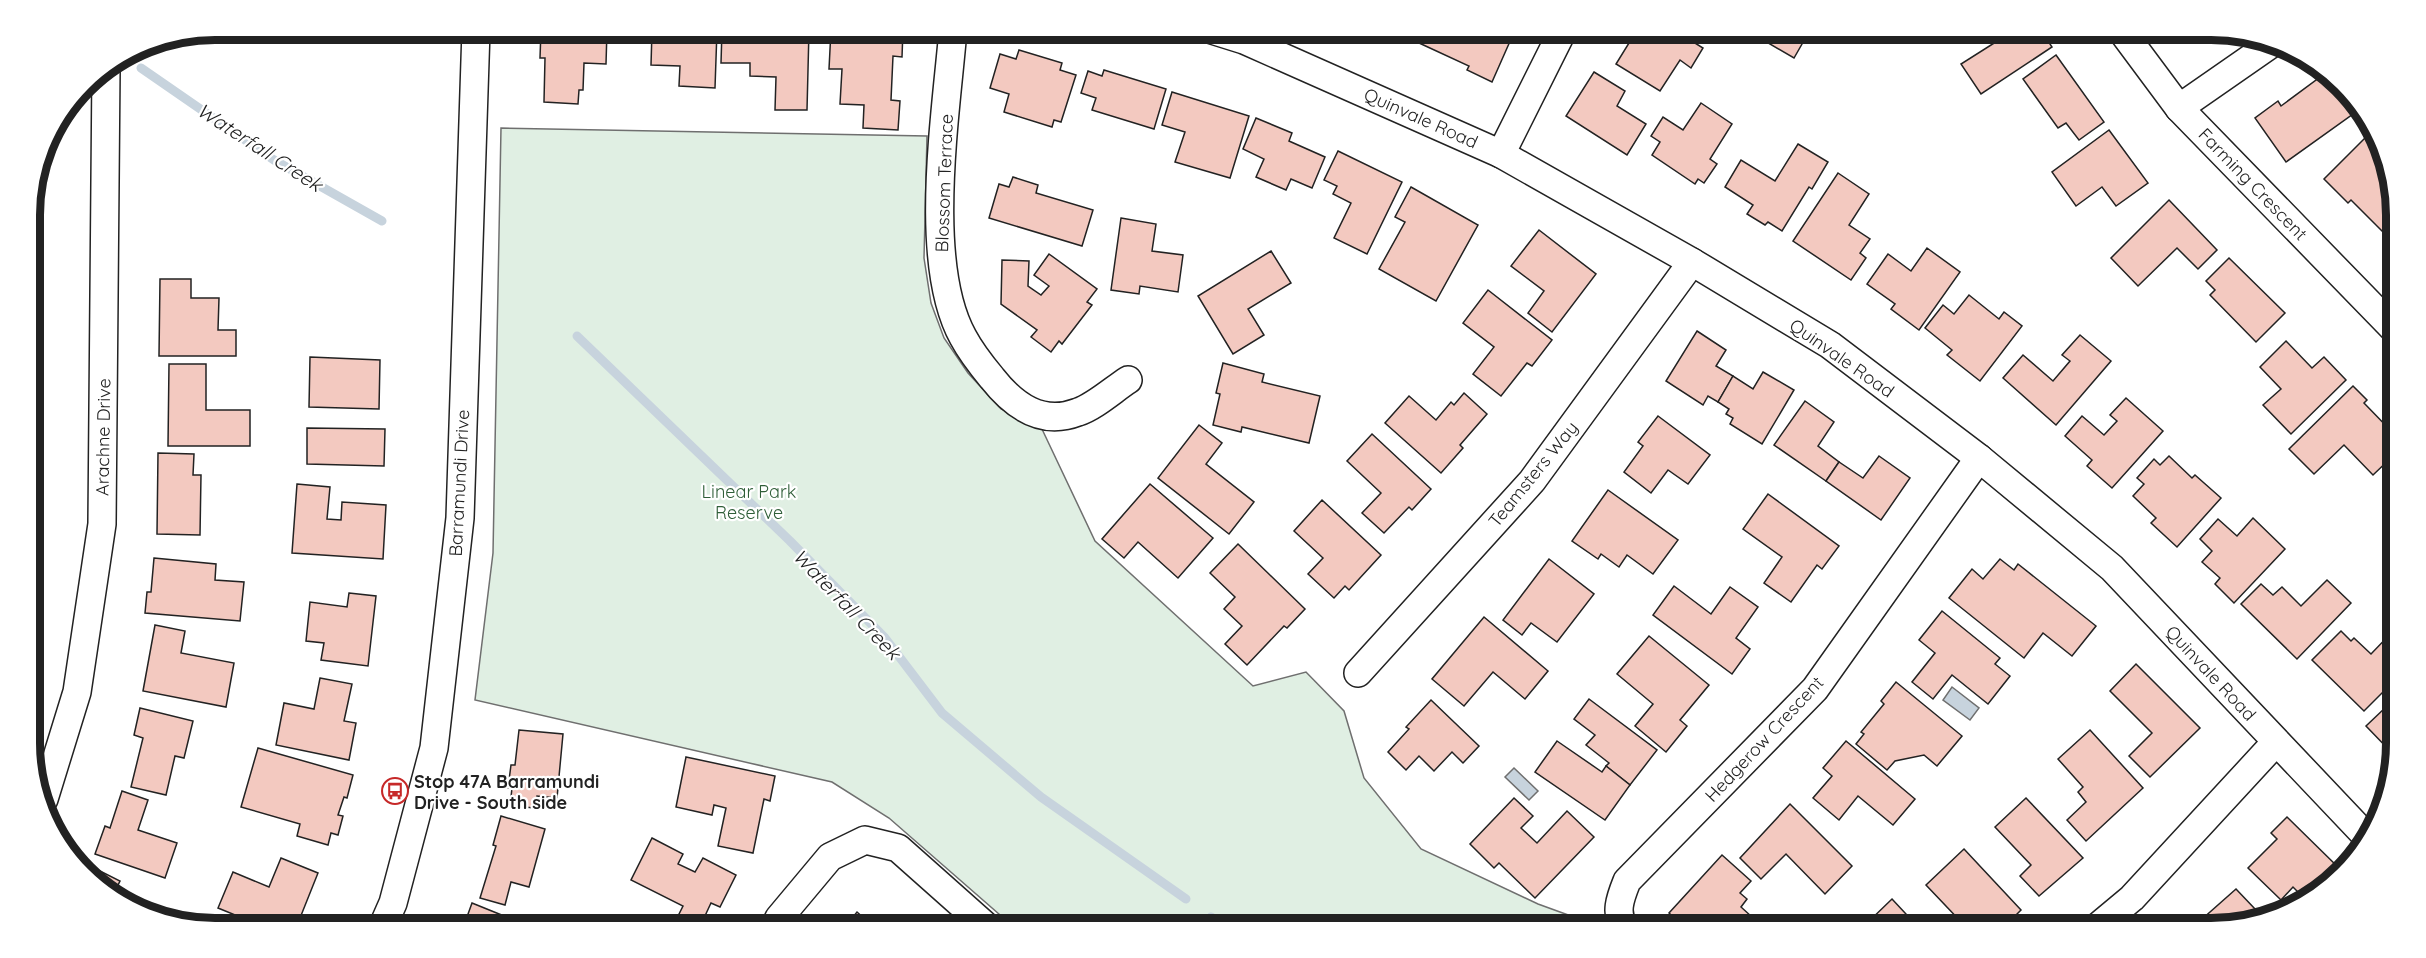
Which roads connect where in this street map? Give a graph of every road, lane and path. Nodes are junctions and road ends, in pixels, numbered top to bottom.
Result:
1 (476, 40) edge
2 (952, 40) edge
3 (1244, 40) edge
4 (1558, 40) edge
5 (2128, 40) edge
6 (2263, 49) edge
7 (106, 79) edge
8 (2179, 108) junction
9 (1501, 154) junction
10 (1692, 262) junction
11 (2386, 321) edge
12 (1128, 380) dead end
13 (1979, 458) junction
14 (1358, 673) dead end
15 (2276, 742) junction
16 (47, 788) edge
17 (2361, 831) edge
18 (1621, 917) edge
19 (2109, 917) edge
20 (386, 918) edge
21 (780, 918) edge
22 (976, 918) edge

1 - 20 street, Barramundi Drive
2 - 12 street, Blossom Terrace
3 - 9 street, Quinvale Road
4 - 9 street
5 - 8 street, Farming Crescent
6 - 8 street
7 - 16 street, Arachne Drive
8 - 11 street, Farming Crescent
9 - 10 street, Quinvale Road
10 - 13 street, Quinvale Road
10 - 14 street, Teamsters Way
13 - 15 street, Quinvale Road
13 - 18 street, Hedgerow Crescent
15 - 17 street, Quinvale Road
15 - 19 street
21 - 22 street

